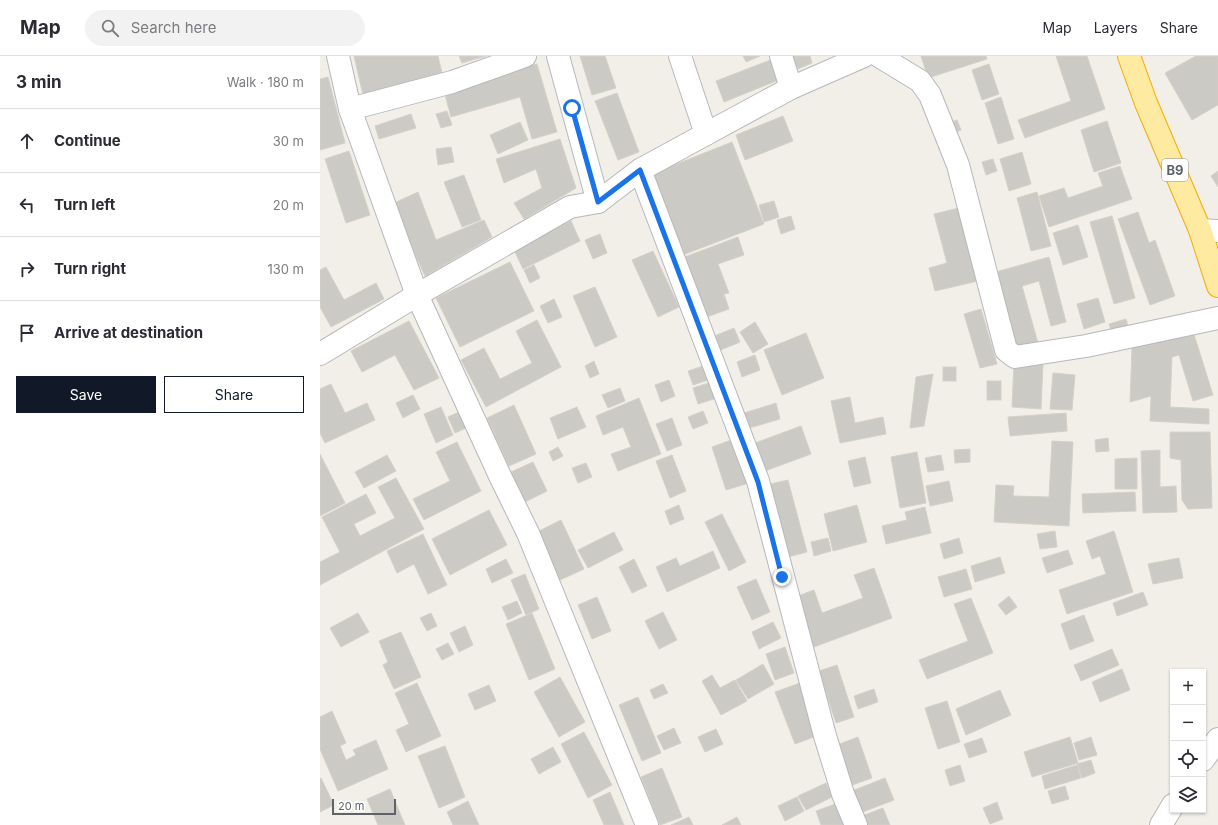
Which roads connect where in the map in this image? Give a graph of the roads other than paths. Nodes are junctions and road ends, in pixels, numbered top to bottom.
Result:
1 (338, 56) edge
2 (524, 56) edge
3 (558, 56) edge
4 (680, 56) edge
5 (781, 56) edge
6 (864, 56) edge
7 (879, 56) edge
8 (1129, 56) edge
9 (791, 88) junction
10 (350, 109) junction
11 (706, 134) junction
12 (640, 170) junction
13 (598, 202) junction
14 (1209, 230) edge
15 (1218, 286) edge
16 (417, 295) junction
17 (1218, 318) edge
18 (320, 354) edge
19 (1218, 739) edge
20 (1206, 756) edge
21 (1170, 810) edge
22 (647, 825) edge
23 (856, 825) edge
24 (1161, 825) edge

1 - 10 street
2 - 10 street
3 - 13 street
4 - 11 street
5 - 9 street
6 - 9 street
7 - 17 street
8 - 14 highway, B9
9 - 11 street
10 - 16 street
11 - 12 street
12 - 13 street
12 - 23 street
13 - 16 street
14 - 15 highway, B9
16 - 18 street
16 - 22 street
19 - 20 street
21 - 24 street

